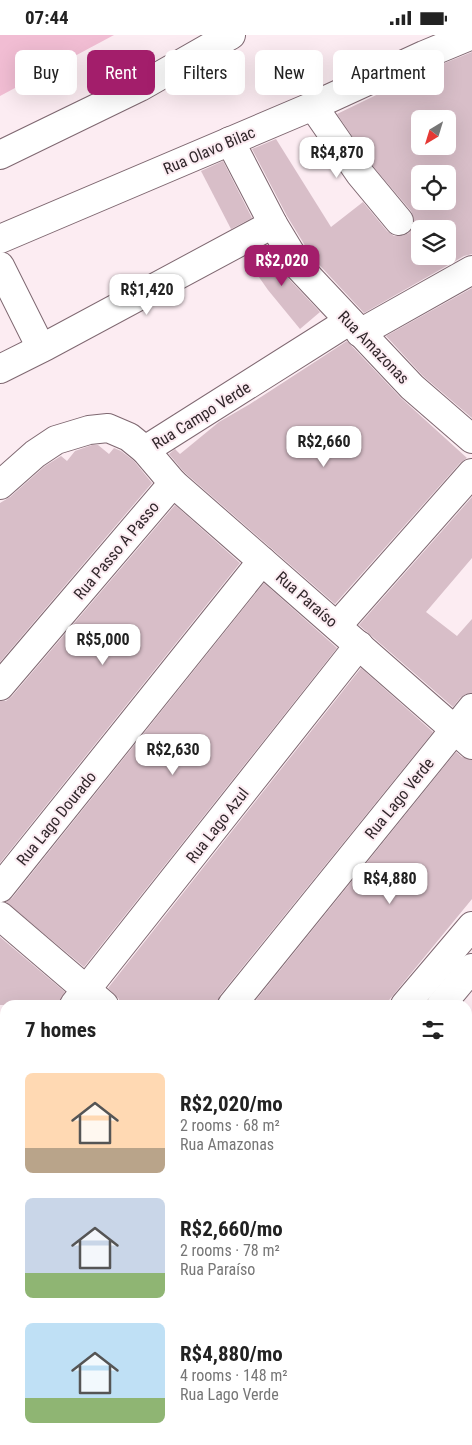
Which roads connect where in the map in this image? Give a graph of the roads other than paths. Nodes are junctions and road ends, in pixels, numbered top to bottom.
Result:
1 (232, 35) edge
2 (472, 35) edge
3 (313, 106) junction
4 (230, 141) junction
5 (0, 155) edge
6 (399, 221) dead end
7 (273, 224) junction
8 (0, 239) edge
9 (0, 266) edge
10 (472, 270) edge
11 (355, 327) junction
12 (41, 348) junction
13 (0, 369) edge
14 (470, 435) edge
15 (145, 450) junction
16 (472, 473) edge
17 (173, 483) junction
18 (0, 485) edge
19 (262, 561) junction
20 (337, 626) junction
21 (359, 645) junction
22 (0, 686) edge
23 (472, 708) edge
24 (463, 738) edge
25 (0, 888) edge
26 (0, 916) edge
27 (472, 926) edge
28 (472, 968) edge
29 (88, 1000) edge
30 (236, 1000) edge
31 (409, 1000) edge
32 (445, 1000) edge

1 - 5 street
2 - 3 street, Rua Olavo Bilac
3 - 4 street, Rua Olavo Bilac
3 - 6 street
4 - 7 street, Rua Amazonas
4 - 8 street, Rua Olavo Bilac
7 - 11 street, Rua Amazonas
7 - 12 street
9 - 12 street
10 - 11 street, Rua Campo Verde
11 - 14 street, Rua Amazonas
11 - 15 street, Rua Campo Verde
12 - 13 street
15 - 17 street, Rua Paraíso
15 - 18 street, Rua Campo Verde
16 - 20 street
17 - 19 street, Rua Paraíso
17 - 22 street, Rua Passo A Passo
19 - 20 street, Rua Paraíso
19 - 25 street, Rua Lago Dourado
20 - 21 street, Rua Paraíso
21 - 24 street, Rua Paraíso
21 - 29 street, Rua Lago Azul
23 - 24 street, Rua Lago Verde
24 - 30 street, Rua Lago Verde
26 - 29 street
27 - 31 street
28 - 32 street

